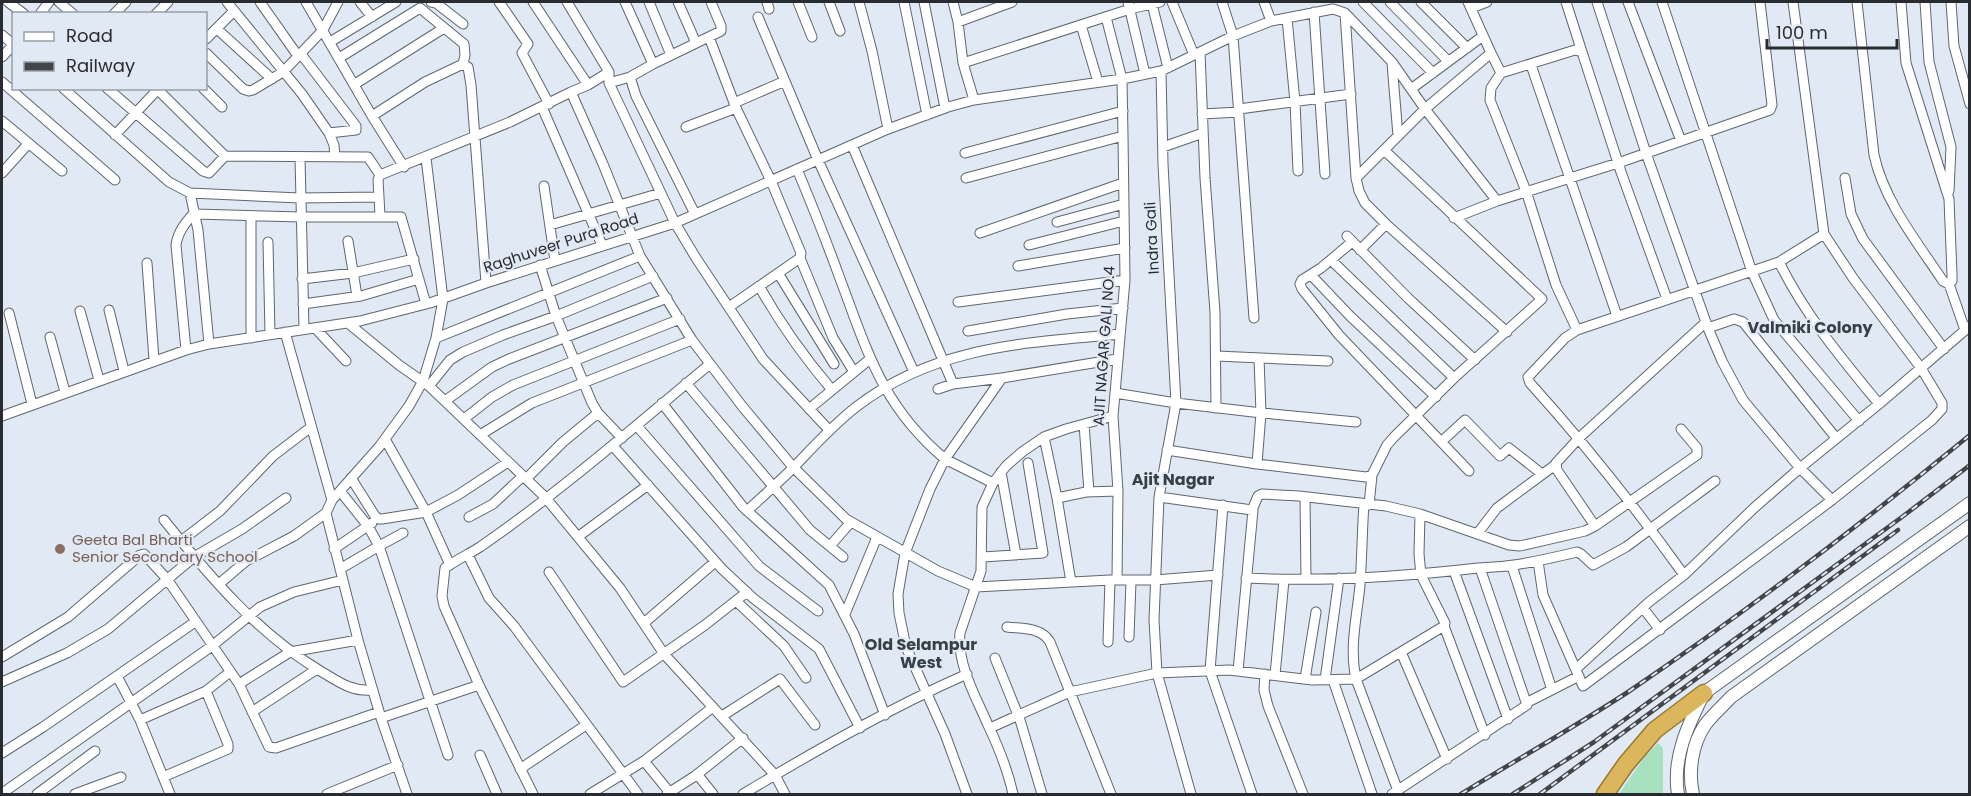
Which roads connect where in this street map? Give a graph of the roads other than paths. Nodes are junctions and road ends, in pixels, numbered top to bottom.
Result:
1 (8, 2) edge
2 (59, 2) edge
3 (227, 2) edge
4 (260, 2) edge
5 (306, 2) edge
6 (338, 2) edge
7 (360, 2) edge
8 (396, 2) edge
9 (431, 2) edge
10 (499, 2) edge
11 (533, 2) edge
12 (580, 2) edge
13 (625, 2) edge
14 (649, 2) edge
15 (678, 2) edge
16 (711, 2) edge
17 (798, 2) edge
18 (829, 2) edge
19 (859, 2) edge
20 (904, 2) edge
21 (924, 2) edge
22 (953, 2) edge
23 (1012, 2) edge
24 (1172, 2) edge
25 (1222, 2) edge
26 (1264, 2) edge
27 (1363, 2) edge
28 (1390, 2) edge
29 (1421, 2) edge
30 (1462, 2) edge
31 (1487, 2) edge
32 (1566, 2) edge
33 (1597, 2) edge
34 (1628, 2) edge
35 (1662, 2) edge
36 (1760, 2) edge
37 (1793, 2) edge
38 (1857, 2) edge
39 (1901, 2) edge
40 (1925, 2) edge
41 (1951, 2) edge
42 (1156, 3) edge
43 (569, 4) edge
44 (1129, 5) edge
45 (1469, 5) edge
46 (1336, 8) edge
47 (234, 11) junction
48 (21, 12) edge
49 (71, 12) edge
50 (1314, 12) junction
51 (372, 17) junction
52 (758, 17) dead end
53 (1106, 17) junction
54 (1287, 18) junction
55 (1271, 21) junction
56 (958, 22) junction
57 (463, 24) dead end
58 (1081, 25) junction
59 (217, 28) junction
60 (444, 28) junction
61 (323, 30) junction
62 (840, 31) dead end
63 (1233, 36) junction
64 (1483, 36) junction
65 (709, 37) junction
66 (812, 37) dead end
67 (207, 38) edge
68 (330, 42) junction
69 (696, 43) junction
70 (12, 45) edge
71 (1467, 48) junction
72 (1582, 52) junction
73 (1491, 53) junction
74 (207, 54) edge
75 (1197, 54) junction
76 (299, 55) junction
77 (671, 55) junction
78 (2, 57) edge
79 (339, 58) junction
80 (1449, 61) junction
81 (1392, 62) junction
82 (963, 63) junction
83 (463, 64) junction
84 (653, 64) junction
85 (1531, 65) junction
86 (1165, 70) junction
87 (283, 72) junction
88 (609, 72) junction
89 (1432, 73) junction
90 (1501, 74) junction
91 (1145, 75) junction
92 (630, 77) junction
93 (272, 79) junction
94 (1122, 79) junction
95 (785, 81) junction
96 (2, 82) edge
97 (1098, 82) junction
98 (609, 83) junction
99 (355, 84) junction
100 (588, 85) junction
101 (1411, 89) junction
102 (65, 90) edge
103 (109, 90) edge
104 (157, 90) edge
105 (159, 90) edge
106 (205, 90) edge
107 (571, 92) junction
108 (1351, 94) junction
109 (1320, 99) junction
110 (974, 100) junction
111 (1295, 102) junction
112 (1970, 104) edge
113 (546, 105) junction
114 (735, 105) junction
115 (222, 107) dead end
116 (945, 108) junction
117 (1425, 109) junction
118 (1123, 111) junction
119 (1239, 111) junction
120 (135, 114) junction
121 (1202, 114) junction
122 (927, 115) junction
123 (372, 116) junction
124 (2, 121) edge
125 (686, 127) dead end
126 (888, 129) junction
127 (329, 133) junction
128 (1203, 133) junction
129 (1705, 133) junction
130 (115, 135) junction
131 (475, 135) junction
132 (1123, 136) junction
133 (1398, 136) junction
134 (1680, 141) junction
135 (28, 144) junction
136 (852, 145) junction
137 (1163, 147) junction
138 (1384, 150) junction
139 (965, 153) dead end
140 (1646, 153) junction
141 (225, 156) junction
142 (300, 157) junction
143 (335, 157) junction
144 (426, 158) junction
145 (818, 160) junction
146 (1618, 163) junction
147 (404, 167) junction
148 (797, 169) junction
149 (3, 170) edge
150 (62, 171) dead end
151 (1298, 171) dead end
152 (1325, 174) dead end
153 (380, 175) junction
154 (966, 178) dead end
155 (1356, 178) junction
156 (1569, 178) junction
157 (1845, 178) dead end
158 (115, 180) dead end
159 (771, 181) junction
160 (1123, 183) junction
161 (544, 186) dead end
162 (1526, 191) junction
163 (190, 193) junction
164 (661, 193) junction
165 (379, 197) junction
166 (300, 198) junction
167 (1949, 199) junction
168 (1497, 201) junction
169 (618, 204) junction
170 (1124, 204) junction
171 (195, 213) junction
172 (588, 213) junction
173 (694, 214) junction
174 (380, 216) junction
175 (301, 217) junction
176 (1454, 218) junction
177 (251, 221) dead end
178 (1124, 221) junction
179 (1057, 222) dead end
180 (675, 223) junction
181 (1386, 224) junction
182 (550, 225) junction
183 (980, 233) dead end
184 (1824, 234) junction
185 (632, 237) junction
186 (348, 241) dead end
187 (268, 242) dead end
188 (1029, 244) dead end
189 (602, 245) junction
190 (1125, 248) junction
191 (1360, 250) junction
192 (640, 255) junction
193 (800, 258) junction
194 (414, 259) junction
195 (1331, 260) junction
196 (555, 261) junction
197 (147, 262) dead end
198 (1779, 262) junction
199 (540, 265) junction
200 (1018, 266) dead end
201 (1752, 272) junction
202 (353, 273) junction
203 (778, 273) junction
204 (1311, 275) junction
205 (653, 276) junction
206 (302, 279) junction
207 (420, 279) junction
208 (1125, 280) junction
209 (486, 283) junction
210 (1949, 284) junction
211 (1556, 285) junction
212 (759, 286) junction
213 (1695, 290) junction
214 (548, 294) junction
215 (357, 296) junction
216 (667, 298) junction
217 (443, 299) junction
218 (1667, 299) junction
219 (1541, 301) junction
220 (958, 302) dead end
221 (303, 304) junction
222 (426, 304) junction
223 (729, 307) junction
224 (1124, 308) junction
225 (109, 310) dead end
226 (80, 311) dead end
227 (9, 314) dead end
228 (556, 316) junction
229 (1617, 316) junction
230 (1254, 318) dead end
231 (680, 319) junction
232 (348, 323) junction
233 (1707, 325) junction
234 (315, 328) junction
235 (1967, 328) edge
236 (304, 329) junction
237 (1576, 330) junction
238 (968, 331) dead end
239 (285, 332) junction
240 (1507, 332) junction
241 (270, 334) junction
242 (1120, 334) junction
243 (50, 337) dead end
244 (251, 338) junction
245 (436, 338) junction
246 (565, 338) junction
247 (692, 340) junction
248 (209, 344) junction
249 (1944, 349) junction
250 (186, 350) junction
251 (1216, 357) junction
252 (1259, 358) junction
253 (870, 359) junction
254 (1117, 359) junction
255 (154, 360) junction
256 (575, 360) junction
257 (942, 360) junction
258 (1475, 360) junction
259 (346, 361) dead end
260 (1329, 361) dead end
261 (710, 364) junction
262 (834, 364) dead end
263 (1921, 368) junction
264 (124, 371) junction
265 (855, 372) junction
266 (914, 372) junction
267 (1002, 378) junction
268 (1454, 378) junction
269 (99, 380) junction
270 (584, 382) junction
271 (426, 383) junction
272 (686, 383) junction
273 (953, 384) junction
274 (884, 388) junction
275 (938, 389) dead end
276 (832, 390) junction
277 (65, 392) junction
278 (1115, 393) junction
279 (1436, 397) junction
280 (445, 401) junction
281 (662, 403) junction
282 (1176, 403) junction
283 (32, 404) junction
284 (1879, 404) junction
285 (1216, 408) junction
286 (809, 409) junction
287 (598, 413) junction
288 (1261, 413) junction
289 (2, 416) edge
290 (1113, 416) junction
291 (1414, 416) junction
292 (464, 419) junction
293 (1858, 421) junction
294 (1356, 422) dead end
295 (1084, 424) junction
296 (637, 426) junction
297 (311, 427) junction
298 (1682, 429) dead end
299 (829, 430) junction
300 (480, 435) junction
301 (1044, 437) junction
302 (622, 438) junction
303 (1579, 438) junction
304 (1836, 438) junction
305 (385, 439) junction
306 (1441, 442) junction
307 (613, 446) junction
308 (1167, 450) junction
309 (945, 459) junction
310 (508, 462) junction
311 (1028, 464) dead end
312 (1257, 464) junction
313 (1555, 465) junction
314 (793, 467) junction
315 (1800, 468) junction
316 (1469, 471) dead end
317 (1001, 472) junction
318 (1542, 474) junction
319 (1372, 475) junction
320 (525, 477) junction
321 (351, 478) junction
322 (1715, 481) dead end
323 (993, 483) junction
324 (648, 485) junction
325 (774, 486) junction
326 (340, 491) junction
327 (1118, 491) junction
328 (1089, 492) junction
329 (546, 497) junction
330 (1159, 497) junction
331 (1305, 497) junction
332 (286, 498) dead end
333 (1057, 498) junction
334 (332, 500) junction
335 (1832, 500) junction
336 (1630, 503) junction
337 (1970, 503) edge
338 (1223, 505) junction
339 (1367, 505) junction
340 (1253, 510) junction
341 (747, 511) junction
342 (426, 512) junction
343 (326, 513) junction
344 (1420, 514) junction
345 (469, 517) dead end
346 (379, 519) junction
347 (164, 520) dead end
348 (850, 522) junction
349 (368, 526) junction
350 (1595, 526) junction
351 (1970, 526) edge
352 (1651, 529) junction
353 (403, 533) dead end
354 (1477, 534) junction
355 (579, 536) junction
356 (877, 537) junction
357 (181, 541) junction
358 (379, 546) junction
359 (830, 546) junction
360 (334, 549) junction
361 (905, 553) junction
362 (468, 555) junction
363 (1016, 555) junction
364 (194, 557) junction
365 (843, 557) dead end
366 (983, 557) junction
367 (1538, 561) junction
368 (716, 562) junction
369 (450, 565) junction
370 (1512, 566) junction
371 (1480, 568) junction
372 (340, 569) junction
373 (1454, 571) junction
374 (549, 572) dead end
375 (1218, 575) junction
376 (1421, 575) junction
377 (1684, 575) junction
378 (1246, 578) junction
379 (1339, 578) junction
380 (167, 579) junction
381 (1306, 579) junction
382 (1360, 579) junction
383 (343, 580) junction
384 (1113, 580) junction
385 (1155, 580) junction
386 (1284, 580) junction
387 (1131, 581) junction
388 (1071, 582) junction
389 (219, 584) junction
390 (976, 587) junction
391 (747, 592) junction
392 (736, 601) junction
393 (1643, 608) junction
394 (818, 611) dead end
395 (1316, 612) dead end
396 (845, 614) junction
397 (248, 616) junction
398 (195, 622) junction
399 (644, 623) junction
400 (1444, 626) junction
401 (1007, 627) dead end
402 (1660, 630) junction
403 (1129, 637) dead end
404 (358, 640) junction
405 (1108, 642) dead end
406 (212, 646) junction
407 (290, 652) junction
408 (1401, 652) junction
409 (664, 654) junction
410 (2, 657) edge
411 (995, 658) dead end
412 (317, 669) junction
413 (1210, 671) junction
414 (1238, 671) junction
415 (230, 672) junction
416 (1157, 672) junction
417 (1577, 673) junction
418 (967, 674) junction
419 (1265, 674) junction
420 (1275, 675) junction
421 (117, 676) junction
422 (806, 678) dead end
423 (1305, 679) junction
424 (1356, 679) junction
425 (1329, 680) junction
426 (2, 682) edge
427 (239, 684) junction
428 (479, 685) junction
429 (372, 690) junction
430 (1552, 690) junction
431 (206, 691) junction
432 (927, 692) junction
433 (1070, 692) junction
434 (1704, 693) junction
435 (429, 702) junction
436 (1528, 702) junction
437 (131, 704) junction
438 (713, 707) junction
439 (252, 712) junction
440 (1018, 714) junction
441 (380, 715) junction
442 (885, 715) junction
443 (722, 716) junction
444 (1508, 719) junction
445 (140, 720) junction
446 (1690, 720) junction
447 (586, 725) junction
448 (815, 725) dead end
449 (1705, 726) junction
450 (860, 728) junction
451 (990, 728) junction
452 (1485, 735) junction
453 (743, 738) junction
454 (95, 751) dead end
455 (2, 753) edge
456 (448, 755) dead end
457 (480, 755) dead end
458 (1447, 759) junction
459 (644, 761) junction
460 (398, 765) junction
461 (520, 769) junction
462 (697, 774) junction
463 (624, 775) junction
464 (775, 775) junction
465 (121, 777) dead end
466 (163, 777) junction
467 (604, 791) edge
468 (5, 792) edge
469 (1395, 793) edge
470 (669, 794) edge
471 (37, 795) edge
472 (75, 795) edge
473 (170, 795) edge
474 (327, 795) edge
475 (407, 795) edge
476 (497, 795) edge
477 (533, 795) edge
478 (590, 795) edge
479 (638, 795) edge
480 (713, 795) edge
481 (743, 795) edge
482 (785, 795) edge
483 (967, 795) edge
484 (1013, 795) edge
485 (1042, 795) edge
486 (1111, 795) edge
487 (1191, 795) edge
488 (1252, 795) edge
489 (1303, 795) edge
490 (1372, 795) edge
491 (1605, 795) edge
492 (1678, 795) edge
493 (1693, 795) edge

1 - 48 street
2 - 49 street
3 - 47 street
4 - 76 street
5 - 61 street
6 - 61 street
7 - 51 street
8 - 51 street
9 - 57 street
10 - 113 street
11 - 100 street
12 - 43 street
13 - 84 street
14 - 77 street
15 - 69 street
16 - 65 street
17 - 66 street
18 - 62 street
19 - 126 street
20 - 122 street
21 - 116 street
22 - 56 street
23 - 56 street
24 - 75 street
25 - 63 street
26 - 55 street
27 - 89 street
28 - 80 street
29 - 71 street
30 - 45 street
31 - 45 street
32 - 72 street
33 - 140 street
34 - 134 street
35 - 129 street
36 - 129 street
37 - 184 street
38 - 210 street
39 - 167 street
40 - 167 street
41 - 112 street
42 - 44 street
42 - 86 street, Indra Gali
43 - 88 street
44 - 53 street
44 - 91 street
45 - 64 street
46 - 50 street
46 - 81 street
46 - 108 street
47 - 59 street
47 - 87 street
50 - 54 street
50 - 109 street
51 - 68 street
52 - 95 street
53 - 58 street
53 - 94 street, AJIT NAGAR GALI NO.4
54 - 55 street
54 - 111 street
55 - 63 street
56 - 82 street
58 - 82 street
58 - 97 street
59 - 67 street
59 - 93 street
60 - 79 street
60 - 83 street
60 - 99 street
61 - 68 street
61 - 76 street
63 - 75 street
63 - 119 street
64 - 71 street
64 - 73 street
65 - 69 street
65 - 114 street
68 - 79 street
69 - 77 street
70 - 78 street
71 - 80 street
72 - 85 street
72 - 146 street
73 - 90 street
73 - 117 street
74 - 93 street
75 - 86 street
75 - 121 street
76 - 87 street
76 - 127 street
77 - 84 street
79 - 99 street
80 - 89 street
81 - 101 street
81 - 133 street
82 - 110 street
83 - 123 street
83 - 131 street
84 - 92 street
85 - 90 street
85 - 156 street
86 - 91 street
86 - 137 street, Indra Gali
87 - 93 street
87 - 127 street
88 - 98 street
88 - 100 street
89 - 101 street
90 - 162 street
91 - 94 street
92 - 98 street
92 - 173 street
94 - 97 street, Raghuveer Pura Road
94 - 118 street, AJIT NAGAR GALI NO.4
95 - 114 street
95 - 145 street
96 - 158 street
97 - 110 street, Raghuveer Pura Road
98 - 164 street
99 - 123 street
100 - 107 street
101 - 117 street
102 - 130 street
103 - 120 street
104 - 120 street
105 - 141 street
106 - 115 street
107 - 113 street
107 - 169 street
108 - 109 street
108 - 155 street
109 - 111 street
109 - 152 street
110 - 116 street, Raghuveer Pura Road
111 - 119 street
111 - 151 street
113 - 131 street
113 - 172 street
114 - 125 street
114 - 159 street
116 - 122 street, Raghuveer Pura Road
117 - 133 street
117 - 168 street
118 - 132 street, AJIT NAGAR GALI NO.4
118 - 139 street
119 - 121 street
119 - 230 street
120 - 130 street
120 - 141 street
121 - 128 street
122 - 126 street, Raghuveer Pura Road
123 - 147 street
124 - 135 street
126 - 136 street, Raghuveer Pura Road
127 - 143 street
128 - 137 street
128 - 251 street
129 - 134 street
129 - 201 street
130 - 163 street
131 - 144 street
131 - 209 street
132 - 154 street
132 - 160 street, AJIT NAGAR GALI NO.4
133 - 138 street
134 - 140 street
135 - 149 street
135 - 150 street
136 - 145 street, Raghuveer Pura Road
136 - 257 street
137 - 282 street, Indra Gali
138 - 155 street
138 - 176 street
140 - 146 street
140 - 213 street
141 - 142 street
142 - 143 street
142 - 166 street
143 - 153 street
144 - 147 street
144 - 217 street
145 - 148 street, Raghuveer Pura Road
145 - 266 street
146 - 156 street
146 - 218 street
147 - 153 street
148 - 159 street, Raghuveer Pura Road
148 - 253 street
153 - 165 street
155 - 181 street
156 - 162 street
156 - 229 street
157 - 249 street
159 - 173 street, Raghuveer Pura Road
159 - 193 street
160 - 170 street, AJIT NAGAR GALI NO.4
160 - 183 street
161 - 182 street
162 - 168 street
162 - 211 street
163 - 166 street
163 - 171 street
164 - 169 street
164 - 180 street
165 - 166 street
165 - 174 street
166 - 175 street
167 - 210 street
168 - 176 street
169 - 172 street
169 - 185 street
170 - 178 street, AJIT NAGAR GALI NO.4
170 - 179 street
171 - 175 street
171 - 248 street
171 - 250 street
172 - 182 street
172 - 189 street
173 - 180 street, Raghuveer Pura Road
174 - 175 street
174 - 194 street
175 - 206 street
176 - 219 street
177 - 244 street
178 - 188 street
178 - 190 street, AJIT NAGAR GALI NO.4
180 - 185 street, Raghuveer Pura Road
180 - 223 street
181 - 191 street
181 - 240 street
182 - 196 street
184 - 198 street
184 - 263 street
185 - 189 street, Raghuveer Pura Road
185 - 192 street
186 - 202 street
187 - 241 street
189 - 196 street, Raghuveer Pura Road
190 - 200 street
190 - 208 street, AJIT NAGAR GALI NO.4
191 - 195 street
191 - 258 street
192 - 205 street
192 - 214 street
193 - 203 street
193 - 265 street
194 - 202 street
194 - 207 street
195 - 204 street
195 - 268 street
196 - 199 street, Raghuveer Pura Road
197 - 255 street
198 - 201 street
198 - 284 street
199 - 209 street, Raghuveer Pura Road
199 - 214 street
201 - 213 street
201 - 293 street
202 - 206 street
202 - 215 street
203 - 212 street
203 - 262 street
204 - 279 street
204 - 291 street
205 - 216 street
205 - 228 street
206 - 221 street
207 - 215 street
207 - 222 street
208 - 220 street
208 - 224 street, AJIT NAGAR GALI NO.4
209 - 217 street, Raghuveer Pura Road
210 - 235 street
211 - 219 street
211 - 237 street
212 - 223 street
212 - 276 street
213 - 218 street
213 - 233 street
214 - 228 street
214 - 245 street
215 - 221 street
216 - 231 street
216 - 246 street
217 - 222 street, Raghuveer Pura Road
217 - 245 street
218 - 229 street
219 - 240 street
221 - 236 street
222 - 232 street, Raghuveer Pura Road
223 - 286 street
224 - 238 street
224 - 242 street, AJIT NAGAR GALI NO.4
225 - 264 street
226 - 269 street
227 - 283 street
228 - 246 street
228 - 271 street
229 - 237 street
231 - 247 street
231 - 256 street
232 - 234 street, Raghuveer Pura Road
232 - 271 street
233 - 303 street
233 - 304 street
233 - 315 street
234 - 236 street, Raghuveer Pura Road
234 - 259 street
235 - 249 street
236 - 239 street, Raghuveer Pura Road
237 - 303 street
239 - 241 street, Raghuveer Pura Road
239 - 297 street
240 - 258 street
241 - 244 street, Raghuveer Pura Road
242 - 254 street, AJIT NAGAR GALI NO.4
242 - 257 street
243 - 277 street
244 - 248 street, Raghuveer Pura Road
245 - 271 street
246 - 256 street
246 - 280 street
247 - 261 street
247 - 270 street
248 - 250 street, Raghuveer Pura Road
249 - 263 street
250 - 255 street, Raghuveer Pura Road
251 - 252 street
251 - 285 street
252 - 260 street
252 - 288 street
253 - 265 street
253 - 274 street
254 - 267 street
254 - 278 street, AJIT NAGAR GALI NO.4
255 - 264 street, Raghuveer Pura Road
256 - 270 street
256 - 292 street
257 - 266 street
257 - 273 street
258 - 268 street
261 - 272 street
261 - 314 street
263 - 284 street
263 - 335 street
264 - 269 street, Raghuveer Pura Road
265 - 276 street
266 - 274 street
267 - 273 street
267 - 309 street
268 - 279 street
269 - 277 street, Raghuveer Pura Road
270 - 287 street
270 - 300 street
271 - 280 street
271 - 305 street
272 - 281 street
272 - 325 street
273 - 275 street
274 - 299 street
274 - 309 street
276 - 286 street
277 - 283 street, Raghuveer Pura Road
278 - 282 street
278 - 290 street, AJIT NAGAR GALI NO.4
279 - 291 street
280 - 292 street
281 - 296 street
281 - 341 street
282 - 285 street
282 - 308 street, Indra Gali
283 - 289 street, Raghuveer Pura Road
284 - 293 street
285 - 288 street
286 - 299 street
287 - 302 street
287 - 320 street
288 - 294 street
288 - 312 street
290 - 295 street
290 - 327 street, AJIT NAGAR GALI NO.4
291 - 306 street
291 - 319 street
292 - 300 street
293 - 304 street
295 - 301 street
295 - 328 street
296 - 302 street
296 - 394 street
297 - 334 street
297 - 357 street
298 - 336 street
299 - 314 street
300 - 310 street
301 - 317 street
301 - 333 street
302 - 307 street
303 - 313 street
303 - 336 street
304 - 315 street
305 - 321 street
305 - 342 street
306 - 316 street
306 - 318 street
307 - 324 street
307 - 329 street
308 - 312 street
308 - 330 street, Indra Gali
309 - 323 street
309 - 361 street
310 - 320 street
310 - 342 street
311 - 363 street
312 - 319 street
313 - 318 street
313 - 350 street
314 - 325 street
314 - 348 street
315 - 335 street
315 - 377 street
317 - 323 street
317 - 363 street
318 - 354 street
319 - 339 street
320 - 329 street
320 - 345 street
321 - 326 street
321 - 346 street
322 - 352 street
323 - 366 street
324 - 355 street
324 - 368 street
325 - 341 street
325 - 359 street
326 - 334 street
326 - 349 street
327 - 328 street
327 - 384 street, AJIT NAGAR GALI NO.4
328 - 333 street
329 - 355 street
329 - 362 street
330 - 338 street
330 - 385 street, Indra Gali
331 - 339 street
331 - 340 street
331 - 381 street
332 - 364 street
333 - 388 street
334 - 343 street
335 - 402 street
336 - 350 street
336 - 352 street
337 - 434 street
338 - 340 street
338 - 375 street
339 - 344 street
339 - 382 street
340 - 378 street
341 - 396 street
342 - 346 street
342 - 369 street
343 - 360 street
343 - 389 street
344 - 354 street
344 - 376 street
346 - 349 street
347 - 357 street
348 - 356 street
348 - 359 street
349 - 358 street
349 - 360 street
350 - 354 street
351 - 449 street
352 - 367 street
352 - 377 street
353 - 358 street
355 - 399 street
356 - 361 street
356 - 396 street
357 - 364 street
358 - 372 street
358 - 435 street
359 - 365 street
360 - 372 street
361 - 390 street
361 - 432 street
362 - 369 street
362 - 447 street
363 - 366 street
364 - 380 street
364 - 389 street
366 - 390 street
367 - 370 street
367 - 417 street
368 - 391 street
368 - 399 street
369 - 428 street
370 - 371 street
370 - 430 street
371 - 373 street
371 - 436 street
372 - 383 street
373 - 376 street
373 - 444 street
374 - 409 street
375 - 385 street
375 - 413 street
376 - 382 street
376 - 400 street
377 - 393 street
378 - 386 street
378 - 414 street
379 - 381 street
379 - 382 street
379 - 425 street
380 - 398 street
380 - 410 street
380 - 426 street
381 - 386 street
382 - 424 street
383 - 397 street
383 - 404 street
384 - 387 street
384 - 388 street
384 - 405 street, AJIT NAGAR GALI NO.4
385 - 387 street
385 - 416 street, Indra Gali
386 - 420 street
387 - 403 street
388 - 390 street
389 - 397 street
390 - 418 street
391 - 392 street
391 - 450 street
392 - 409 street
392 - 422 street
393 - 402 street
393 - 417 street
395 - 423 street
396 - 442 street
397 - 406 street
397 - 407 street
398 - 406 street
398 - 421 street
399 - 409 street
400 - 408 street
400 - 452 street
401 - 433 street
402 - 417 street
404 - 407 street
404 - 429 street
406 - 415 street
406 - 437 street
407 - 412 street
407 - 427 street
408 - 424 street
408 - 458 street
409 - 438 street
411 - 440 street
412 - 429 street
412 - 439 street
413 - 414 street
413 - 416 street
413 - 488 street
414 - 419 street
415 - 427 street
415 - 431 street
416 - 433 street
416 - 487 street, Indra Gali
417 - 430 street
418 - 432 street
418 - 451 street
419 - 420 street
419 - 489 street
420 - 423 street
421 - 437 street
421 - 455 street
423 - 425 street
424 - 425 street
424 - 469 street
425 - 490 street
427 - 439 street
428 - 435 street
428 - 461 street
429 - 441 street
430 - 436 street
431 - 445 street
431 - 466 street
432 - 442 street
432 - 483 street
433 - 440 street
433 - 486 street
434 - 446 street
434 - 491 highway
435 - 441 street
435 - 456 street
436 - 444 street
437 - 445 street
437 - 468 street
438 - 443 street
438 - 459 street
439 - 441 street
440 - 451 street
440 - 485 street
441 - 460 street
442 - 450 street
443 - 448 street
443 - 453 street
444 - 452 street
445 - 466 street
446 - 449 street
446 - 492 street
447 - 461 street
447 - 463 street
449 - 493 street
450 - 464 street
451 - 484 street
452 - 458 street
453 - 462 street
453 - 464 street
454 - 471 street
457 - 476 street
458 - 469 street
459 - 463 street
459 - 470 street
460 - 474 street
460 - 475 street
461 - 477 street
462 - 470 street
462 - 480 street
463 - 467 street
463 - 479 street
464 - 481 street
464 - 482 street
465 - 472 street
466 - 473 street
467 - 478 street

